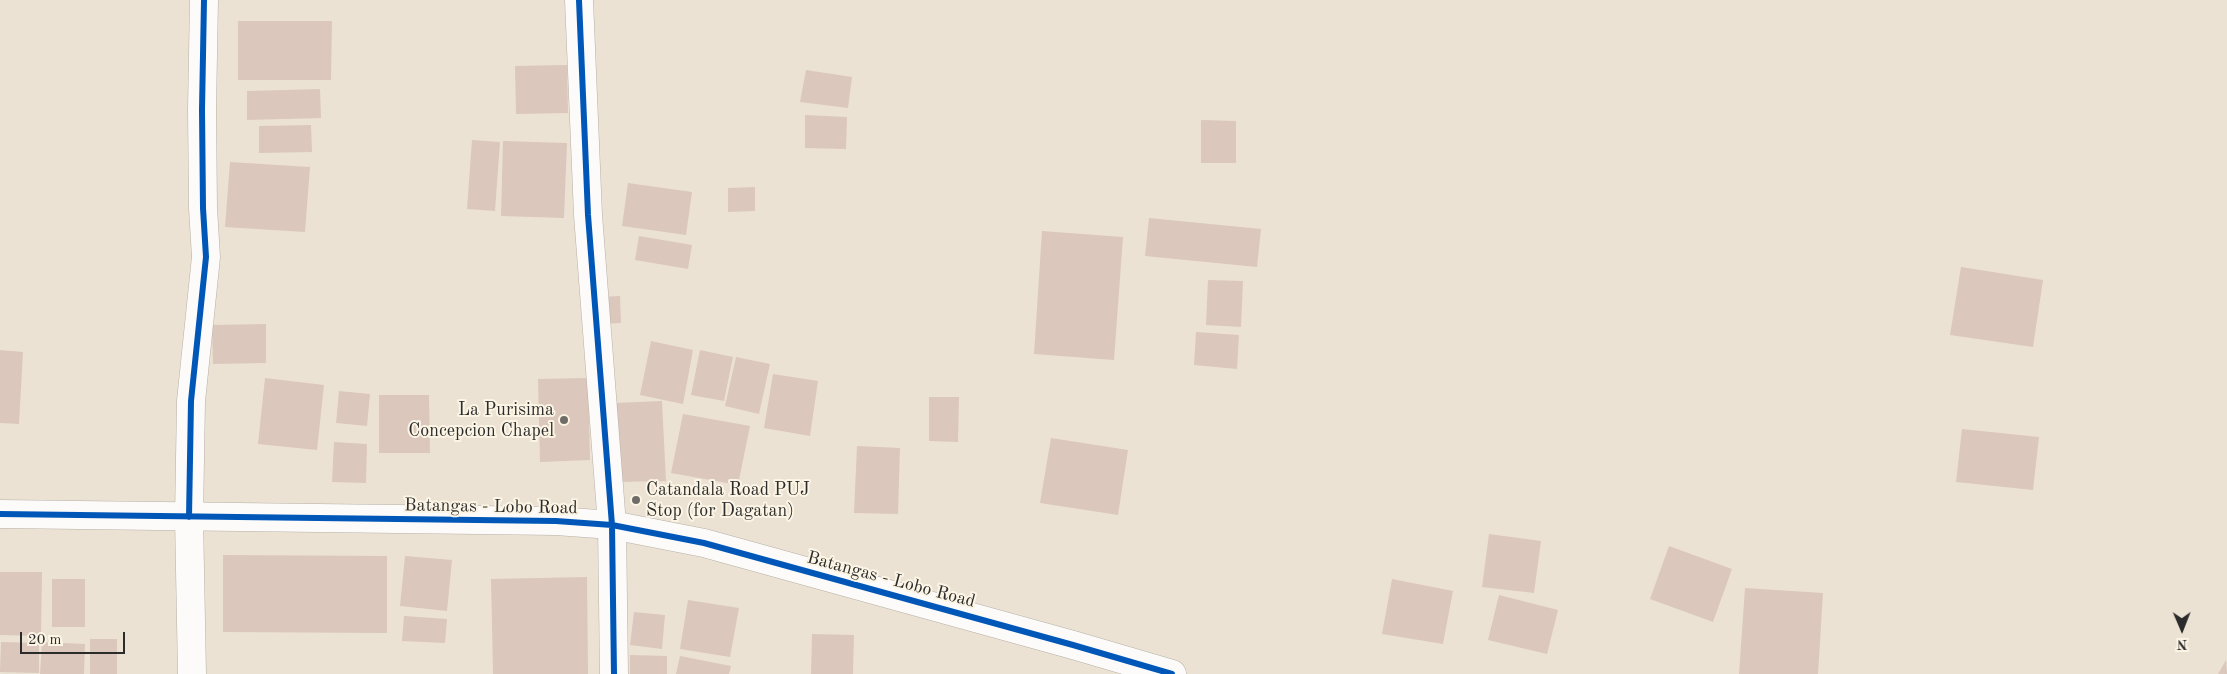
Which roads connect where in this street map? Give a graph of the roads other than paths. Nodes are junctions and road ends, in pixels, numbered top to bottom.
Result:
1 (204, 0) edge
2 (580, 0) edge
3 (0, 514) edge
4 (189, 517) junction
5 (612, 525) junction
6 (192, 674) edge
7 (614, 674) edge
8 (1172, 674) edge

1 - 4 street
2 - 5 street
3 - 4 street, Batangas - Lobo Road
4 - 5 street, Batangas - Lobo Road
4 - 6 street
5 - 7 street
5 - 8 street, Batangas - Lobo Road

